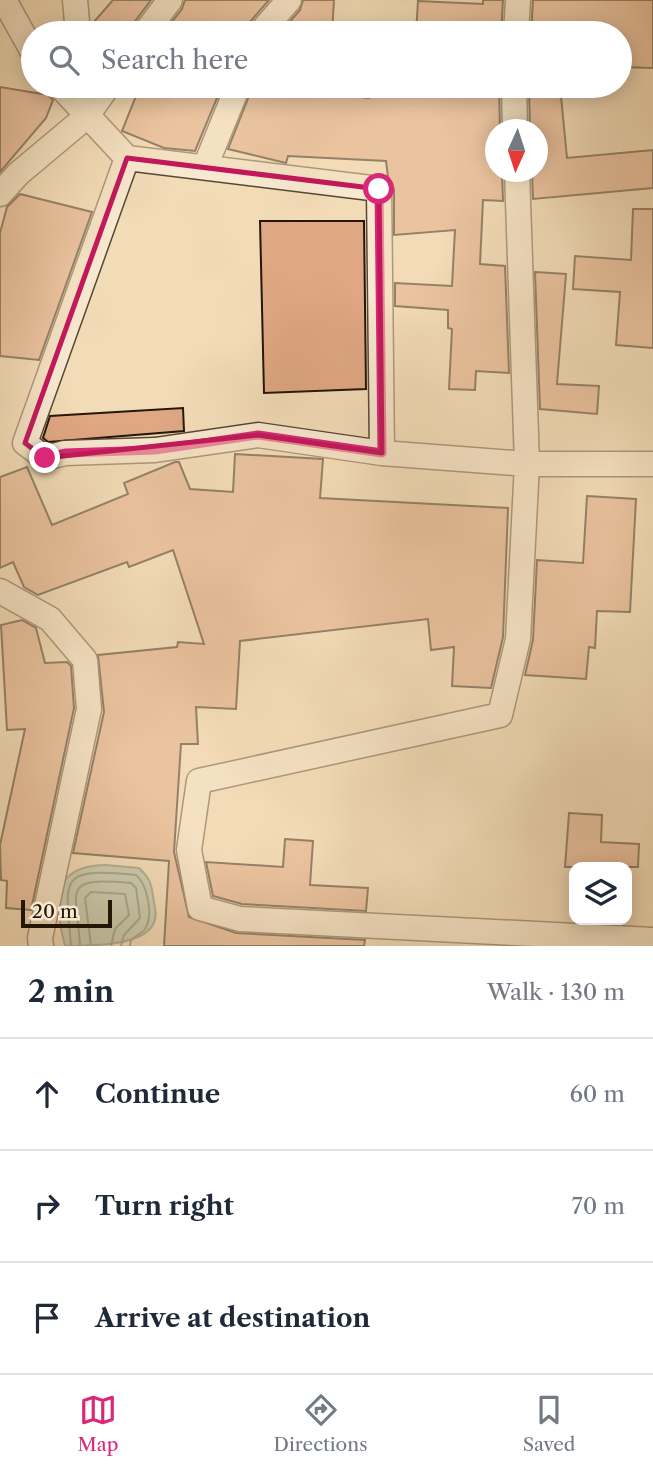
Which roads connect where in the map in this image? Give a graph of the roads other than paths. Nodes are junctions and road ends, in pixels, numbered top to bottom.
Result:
1 (4, 0) edge
2 (75, 0) edge
3 (170, 0) edge
4 (289, 0) edge
5 (518, 0) edge
6 (77, 21) edge
7 (154, 21) edge
8 (271, 21) edge
9 (517, 21) edge
10 (21, 30) edge
11 (70, 98) edge
12 (84, 98) edge
13 (99, 98) edge
14 (233, 98) edge
15 (514, 98) edge
16 (86, 117) junction
17 (515, 119) edge
18 (127, 158) junction
19 (205, 167) junction
20 (517, 182) edge
21 (0, 194) edge
22 (382, 453) junction
23 (527, 464) junction
24 (653, 464) edge
25 (0, 590) edge
26 (498, 939) edge
27 (653, 940) edge
28 (41, 946) edge

1 - 10 street
2 - 6 street
3 - 7 street
4 - 8 street
5 - 9 street
11 - 16 street
12 - 16 street
13 - 16 street
14 - 19 street
15 - 17 street
16 - 18 street
16 - 21 street
18 - 19 street
18 - 22 street
19 - 22 street
20 - 23 street
22 - 23 street
23 - 24 street
23 - 26 street
25 - 28 street
26 - 27 street

